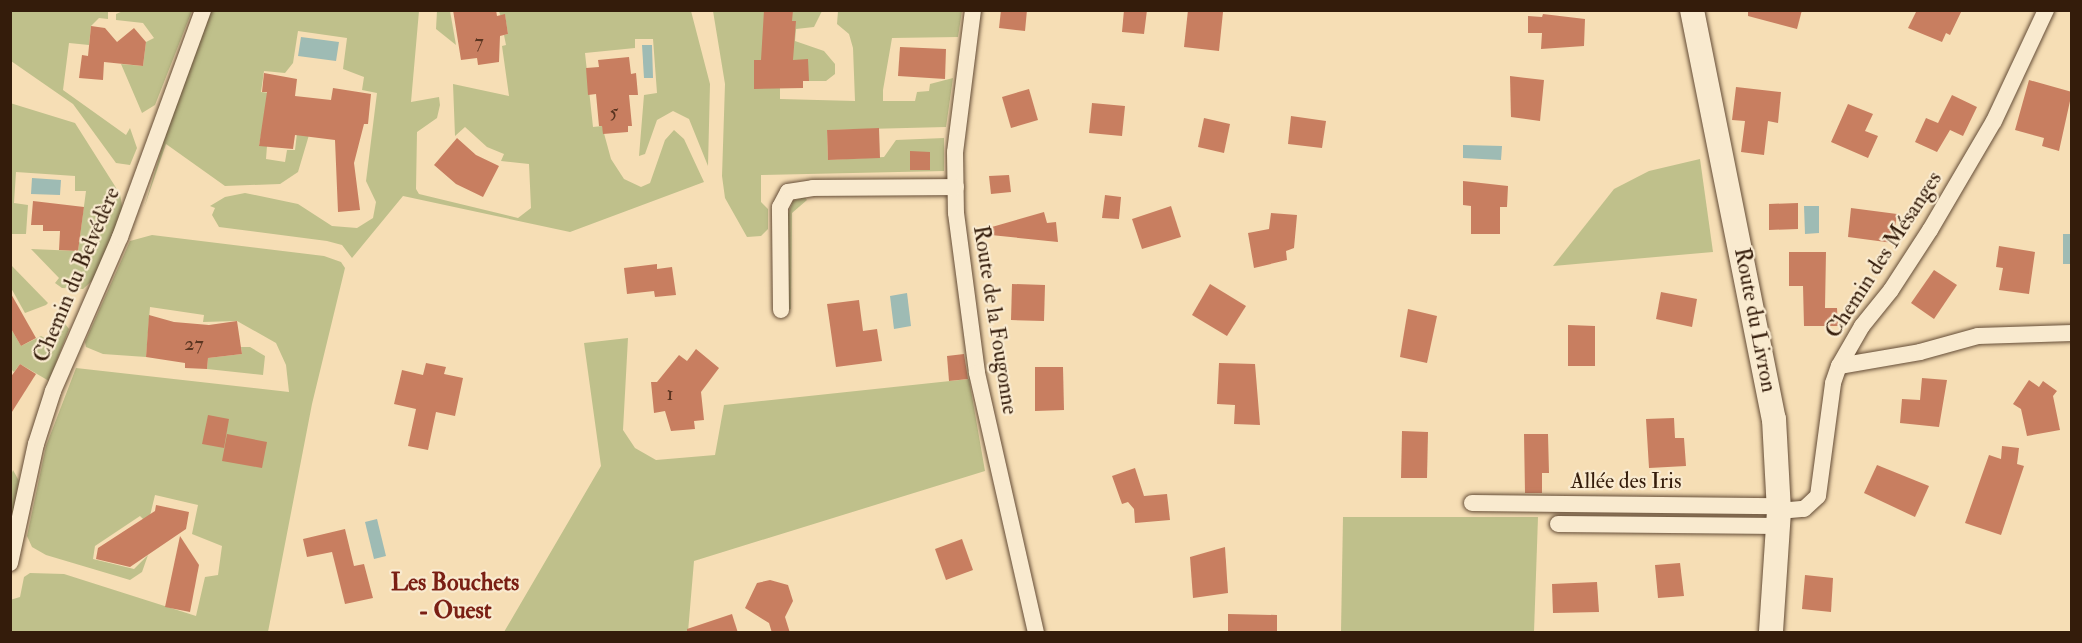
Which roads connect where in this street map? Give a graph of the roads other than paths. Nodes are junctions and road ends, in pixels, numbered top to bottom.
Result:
1 (203, 10) edge
2 (973, 10) edge
3 (1692, 10) edge
4 (2046, 10) edge
5 (956, 186) junction
6 (781, 310) dead end
7 (2072, 333) edge
8 (1839, 366) junction
9 (1472, 502) dead end
10 (1779, 514) junction
11 (1558, 524) dead end
12 (10, 563) edge
13 (1036, 633) edge
14 (1772, 633) edge

1 - 12 street, Chemin du Belvédère
2 - 5 street, Route de la Fougonne
3 - 10 street, Route du Livron
4 - 8 street, Chemin des Mésanges
5 - 6 street
5 - 13 street, Route de la Fougonne
7 - 8 street
8 - 10 street, Chemin des Mésanges
9 - 10 street, Allée des Iris
10 - 11 street, Allée des Iris
10 - 14 street, Route du Livron

